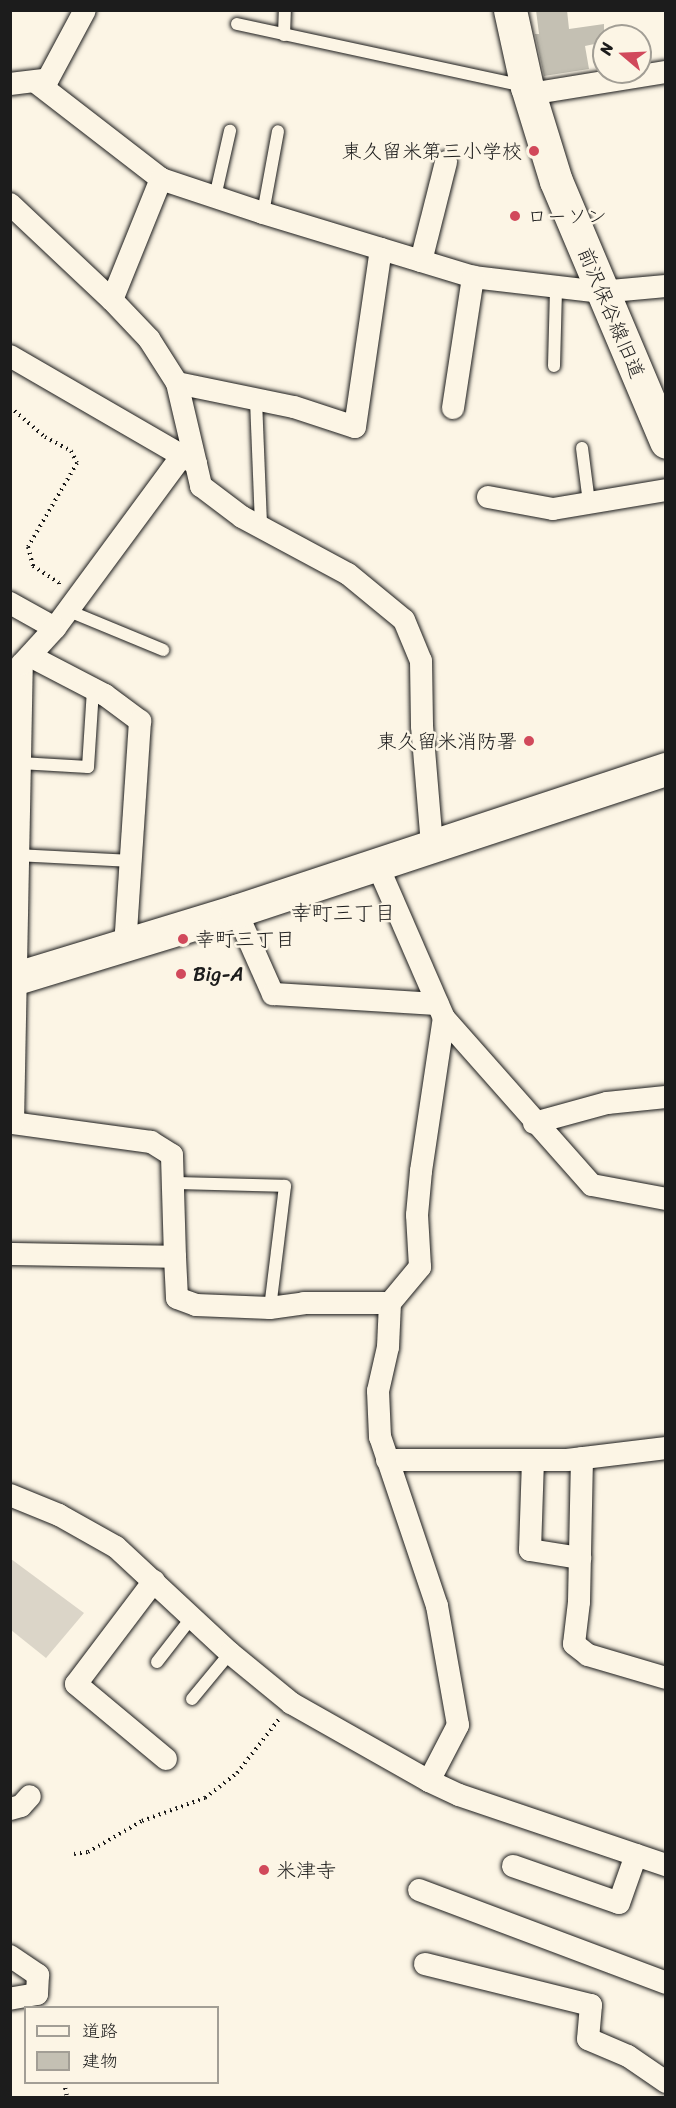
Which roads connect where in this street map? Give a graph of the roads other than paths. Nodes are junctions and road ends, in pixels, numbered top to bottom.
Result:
1 (86, 10) edge
2 (285, 10) edge
3 (510, 10) edge
4 (237, 24) dead end
5 (284, 34) junction
6 (666, 72) edge
7 (36, 83) junction
8 (10, 84) edge
9 (529, 91) junction
10 (230, 131) dead end
11 (278, 131) dead end
12 (446, 162) dead end
13 (161, 179) junction
14 (215, 196) junction
15 (12, 209) edge
16 (263, 213) junction
17 (381, 249) junction
18 (421, 261) junction
19 (473, 277) junction
20 (666, 286) edge
21 (556, 287) junction
22 (600, 292) junction
23 (112, 300) junction
24 (10, 356) edge
25 (554, 366) dead end
26 (177, 382) junction
27 (256, 400) junction
28 (453, 408) dead end
29 (666, 442) edge
30 (582, 448) dead end
31 (189, 461) junction
32 (666, 490) edge
33 (488, 497) dead end
34 (589, 503) junction
35 (261, 527) junction
36 (10, 603) edge
37 (58, 622) junction
38 (164, 650) dead end
39 (30, 656) junction
40 (93, 689) junction
41 (20, 763) junction
42 (666, 769) edge
43 (432, 844) junction
44 (17, 855) junction
45 (131, 861) junction
46 (377, 864) junction
47 (236, 911) junction
48 (125, 945) junction
49 (12, 980) edge
50 (441, 1011) junction
51 (666, 1097) edge
52 (534, 1123) junction
53 (173, 1183) junction
54 (666, 1199) edge
55 (10, 1254) edge
56 (175, 1257) junction
57 (390, 1303) junction
58 (270, 1308) junction
59 (666, 1448) edge
60 (582, 1458) junction
61 (387, 1460) junction
62 (533, 1460) junction
63 (10, 1495) edge
64 (580, 1558) junction
65 (154, 1581) junction
66 (192, 1617) junction
67 (230, 1653) junction
68 (157, 1662) dead end
69 (666, 1678) edge
70 (192, 1699) dead end
71 (166, 1759) dead end
72 (429, 1781) junction
73 (30, 1796) dead end
74 (10, 1809) edge
75 (636, 1855) junction
76 (666, 1865) edge
77 (513, 1866) dead end
78 (419, 1890) dead end
79 (10, 1956) edge
80 (425, 1964) dead end
81 (666, 1983) edge
82 (10, 2000) edge
83 (666, 2082) edge

1 - 7 street
2 - 5 lane
3 - 9 street, 前沢保谷線旧道
4 - 5 lane
5 - 9 lane
6 - 9 street
7 - 8 street
7 - 13 street
9 - 22 street, 前沢保谷線旧道
10 - 14 lane
11 - 16 lane
12 - 18 street
13 - 14 street
13 - 23 street
14 - 16 street
15 - 23 street
16 - 17 street
17 - 18 street
17 - 27 street
18 - 19 street
19 - 21 street
19 - 28 street
20 - 22 street
21 - 22 street
21 - 25 lane
22 - 29 street, 前沢保谷線旧道
23 - 26 street
24 - 31 street
26 - 27 street
26 - 31 street
27 - 35 lane
30 - 34 lane
31 - 35 street
31 - 37 street
32 - 34 street
33 - 34 street
35 - 43 street
36 - 37 street
37 - 38 lane
37 - 39 street
39 - 40 street
39 - 41 street
40 - 41 lane
40 - 45 street
41 - 44 street
42 - 43 street
43 - 46 street
44 - 45 lane
44 - 49 street
45 - 48 street
46 - 47 street
46 - 50 street
47 - 48 street
47 - 50 street
48 - 49 street
49 - 53 street
50 - 52 street
50 - 57 street
51 - 52 street
52 - 54 street
53 - 56 street
53 - 58 lane
55 - 56 street
56 - 58 street
57 - 58 street
57 - 61 street
59 - 60 street
60 - 62 street
60 - 64 street
61 - 62 street
61 - 72 street
62 - 64 street
63 - 65 street
64 - 69 street
65 - 66 street
65 - 71 street
66 - 67 street
66 - 68 lane
67 - 70 lane
67 - 72 street
72 - 75 street
73 - 74 street
75 - 76 street
75 - 77 street
78 - 81 street
79 - 82 street
80 - 83 street

